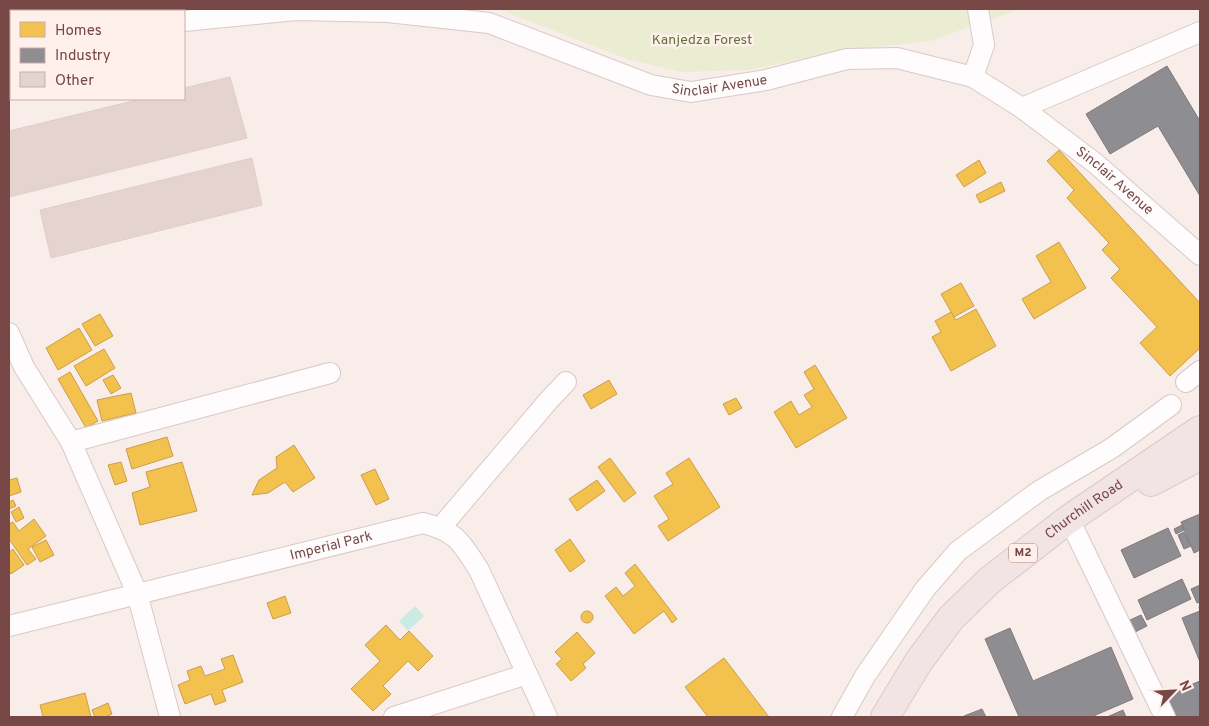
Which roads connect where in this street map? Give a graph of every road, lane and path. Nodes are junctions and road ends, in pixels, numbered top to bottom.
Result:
1 (978, 9) edge
2 (185, 21) edge
3 (1200, 32) edge
4 (973, 77) junction
5 (1022, 108) junction
6 (1200, 255) edge
7 (9, 333) edge
8 (16, 369) edge
9 (330, 373) dead end
10 (566, 382) dead end
11 (1171, 405) dead end
12 (1200, 430) edge
13 (71, 442) junction
14 (1200, 456) edge
15 (1071, 524) junction
16 (441, 527) junction
17 (138, 593) junction
18 (9, 626) edge
19 (527, 674) junction
20 (170, 717) edge
21 (394, 717) edge
22 (547, 717) edge
23 (842, 717) edge
24 (885, 717) edge
25 (901, 717) edge
26 (1165, 717) edge

1 - 4 street
2 - 4 street, Sinclair Avenue
3 - 5 street
4 - 5 street, Sinclair Avenue
5 - 6 street, Sinclair Avenue
7 - 8 street
8 - 13 street
9 - 13 street
10 - 16 street
11 - 23 street
12 - 15 highway, Churchill Road / M2
13 - 17 street
14 - 15 highway, Churchill Road / M2
15 - 24 highway, Churchill Road / M2
15 - 25 highway, Churchill Road / M2
15 - 26 street
16 - 17 street, Imperial Park
16 - 19 street
17 - 18 street, Imperial Park
17 - 20 street
19 - 21 street
19 - 22 street

